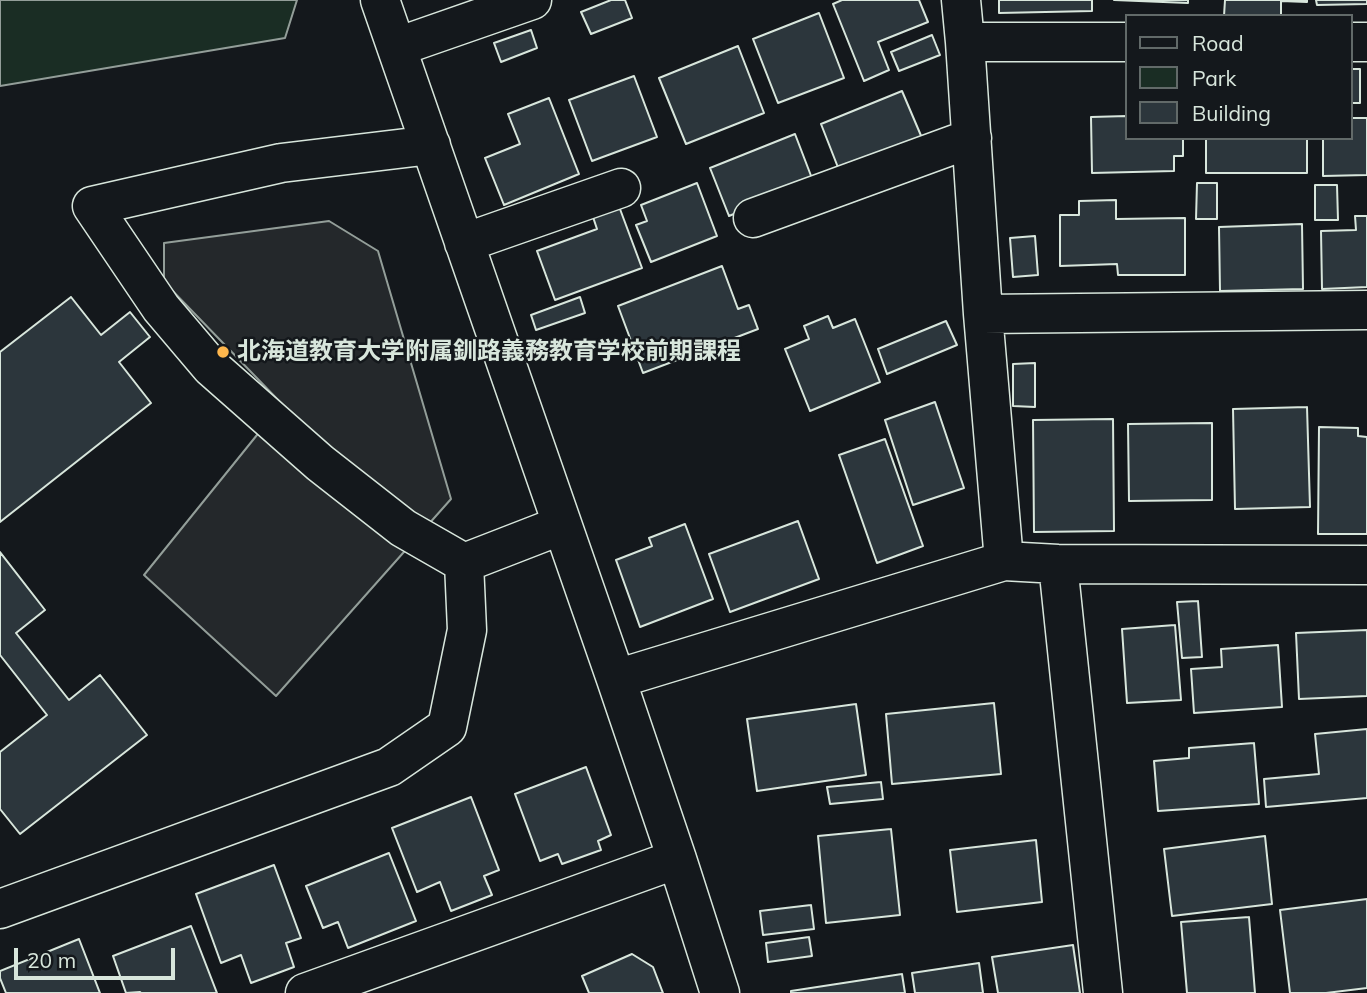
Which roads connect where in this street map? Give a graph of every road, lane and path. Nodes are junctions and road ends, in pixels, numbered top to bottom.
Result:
1 (380, 0) edge
2 (532, 0) edge
3 (961, 0) edge
4 (965, 42) junction
5 (1126, 42) edge
6 (397, 47) junction
7 (972, 138) junction
8 (430, 145) junction
9 (621, 188) dead end
10 (753, 218) dead end
11 (464, 243) junction
12 (1367, 310) edge
13 (983, 314) junction
14 (562, 525) junction
15 (1004, 561) junction
16 (464, 563) junction
17 (1058, 564) junction
18 (1367, 565) edge
19 (616, 679) junction
20 (677, 859) junction
21 (0, 909) edge
22 (305, 993) edge
23 (720, 993) edge
24 (1103, 993) edge

1 - 6 street
2 - 6 street
3 - 4 street
4 - 5 street
4 - 7 street
6 - 8 street
7 - 10 street
7 - 13 street
8 - 11 street
8 - 16 street
9 - 11 street
11 - 14 street
12 - 13 street
13 - 15 street
14 - 16 street
14 - 19 street
15 - 17 street
15 - 19 street
16 - 21 street
17 - 18 street
17 - 24 street
19 - 20 street
20 - 22 street
20 - 23 street

